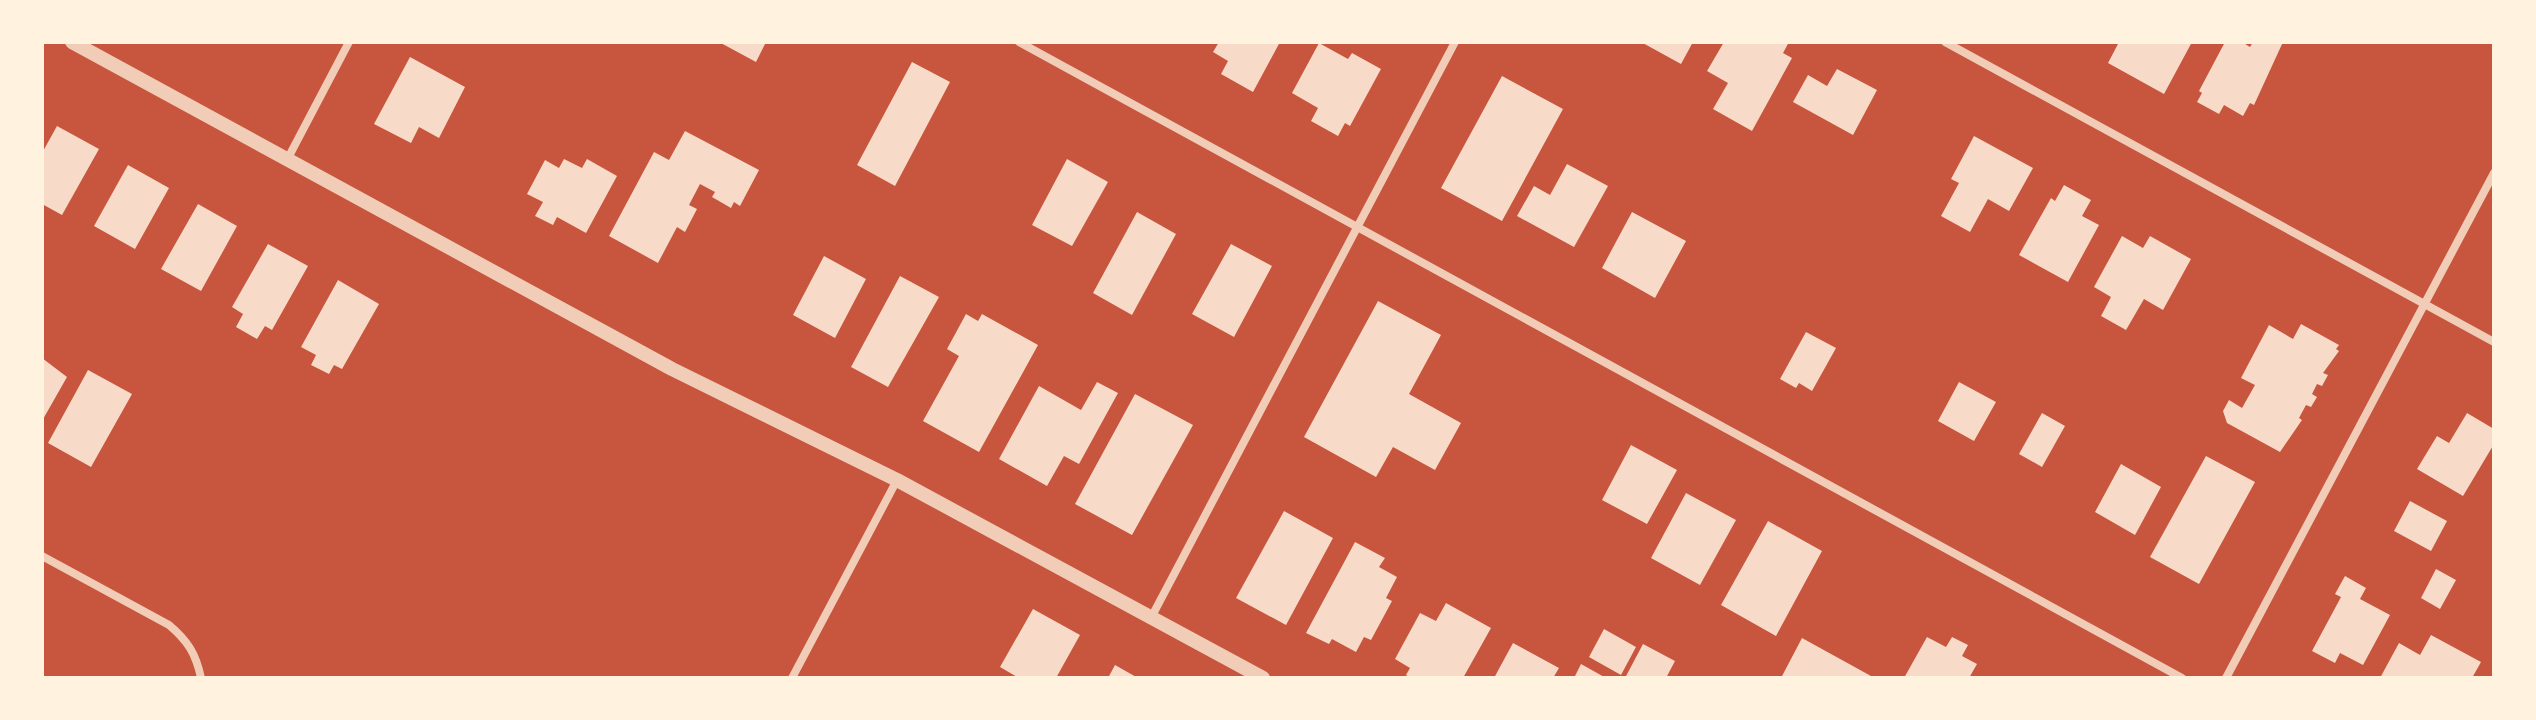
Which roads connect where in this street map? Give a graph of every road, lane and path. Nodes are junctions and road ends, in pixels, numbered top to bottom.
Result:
1 (72, 42) edge
2 (349, 42) edge
3 (1019, 42) edge
4 (1455, 42) edge
5 (1945, 42) edge
6 (287, 160) junction
7 (2494, 173) edge
8 (1358, 228) junction
9 (2426, 305) junction
10 (2494, 342) edge
11 (897, 480) junction
12 (42, 556) edge
13 (1152, 616) junction
14 (201, 678) edge
15 (792, 678) edge
16 (1263, 678) edge
17 (2182, 678) edge
18 (2226, 678) edge

1 - 6 street
2 - 6 street
3 - 8 street
4 - 8 street
5 - 9 street
6 - 11 street
7 - 9 street
8 - 13 street
8 - 17 street
9 - 10 street
9 - 18 street
11 - 13 street
11 - 15 street
12 - 14 street
13 - 16 street

